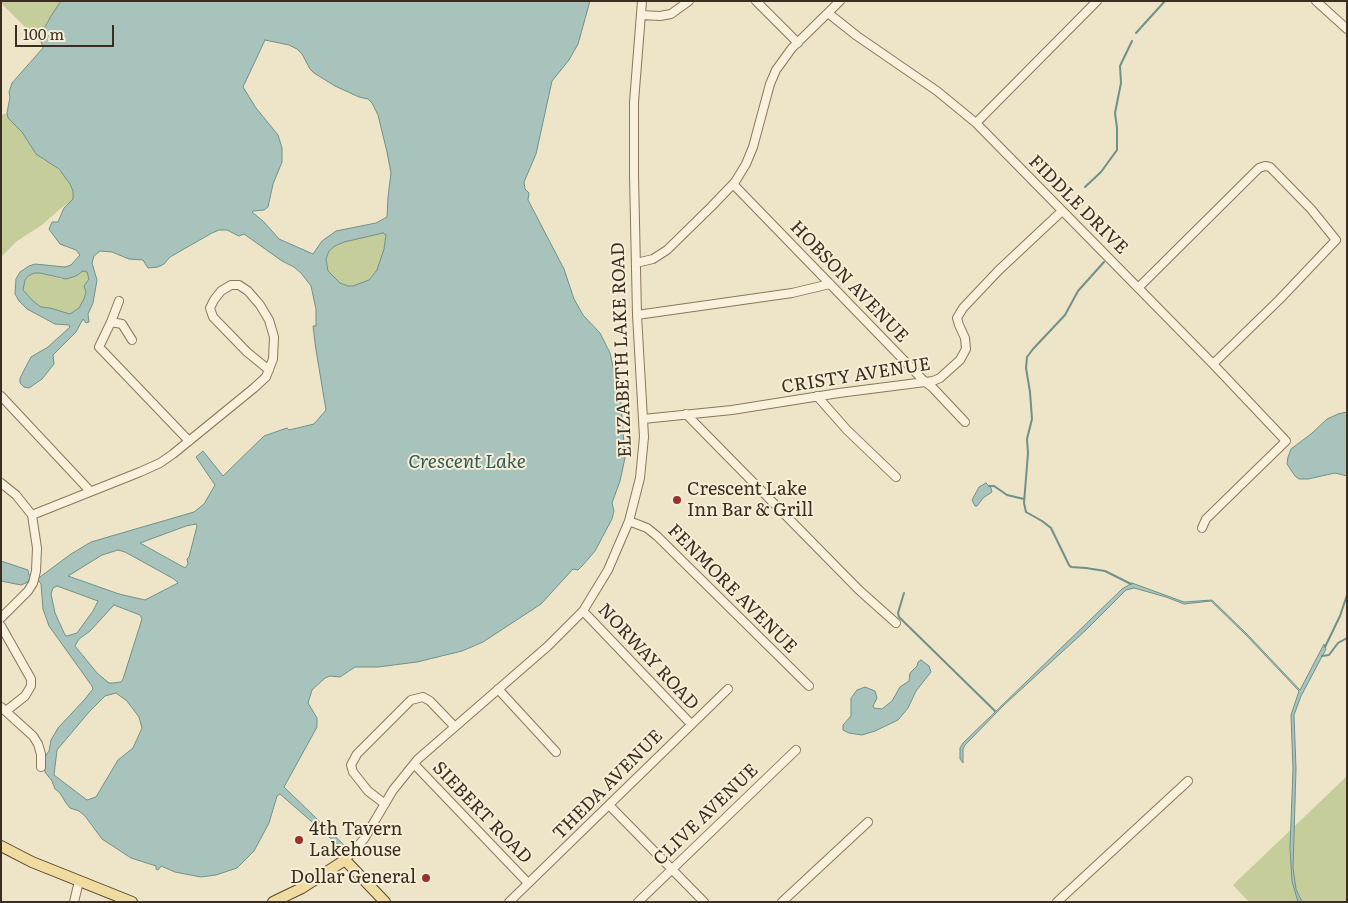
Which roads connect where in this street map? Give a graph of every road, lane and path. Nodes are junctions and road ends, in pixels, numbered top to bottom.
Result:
1 (642, 1) edge
2 (689, 1) edge
3 (756, 1) edge
4 (840, 1) edge
5 (1097, 1) edge
6 (1316, 1) edge
7 (828, 13) junction
8 (641, 15) junction
9 (1347, 29) edge
10 (798, 42) junction
11 (976, 123) junction
12 (733, 184) junction
13 (1062, 211) junction
14 (636, 264) junction
15 (830, 284) junction
16 (1138, 288) junction
17 (119, 301) dead end
18 (637, 315) junction
19 (111, 322) junction
20 (132, 340) dead end
21 (1213, 364) junction
22 (269, 370) junction
23 (925, 382) junction
24 (1, 396) edge
25 (817, 396) junction
26 (686, 414) junction
27 (643, 418) junction
28 (965, 422) dead end
29 (189, 441) junction
30 (896, 478) dead end
31 (1, 484) edge
32 (90, 491) junction
33 (32, 514) junction
34 (629, 521) junction
35 (1202, 528) dead end
36 (583, 610) junction
37 (1, 618) edge
38 (896, 623) dead end
39 (1, 626) edge
40 (809, 686) dead end
41 (498, 689) junction
42 (728, 689) dead end
43 (4, 709) edge
44 (691, 724) junction
45 (454, 726) junction
46 (796, 750) dead end
47 (556, 752) dead end
48 (414, 764) junction
49 (41, 767) dead end
50 (1188, 781) dead end
51 (385, 804) junction
52 (609, 805) junction
53 (868, 822) dead end
54 (1, 846) edge
55 (345, 860) junction
56 (671, 869) junction
57 (79, 881) junction
58 (528, 883) junction
59 (74, 902) edge
60 (132, 902) edge
61 (273, 902) edge
62 (385, 902) edge
63 (509, 902) edge
64 (638, 902) edge
65 (704, 902) edge
66 (782, 902) edge
67 (1057, 902) edge

1 - 8 street, ELIZABETH LAKE ROAD
2 - 8 street
3 - 10 street
4 - 7 street
5 - 11 street
6 - 9 street
7 - 10 street
7 - 11 street, FIDDLE DRIVE
8 - 14 street, ELIZABETH LAKE ROAD
10 - 12 street
11 - 13 street, FIDDLE DRIVE
12 - 14 street
12 - 15 street, HOBSON AVENUE
13 - 16 street, FIDDLE DRIVE
13 - 23 street, CRISTY AVENUE
14 - 18 street, ELIZABETH LAKE ROAD
15 - 18 street
15 - 23 street, HOBSON AVENUE
16 - 21 street, FIDDLE DRIVE
16 - 21 street
17 - 19 street
18 - 27 street, ELIZABETH LAKE ROAD
19 - 20 street
19 - 29 street
21 - 35 street, FIDDLE DRIVE
22 - 22 street
22 - 29 street
23 - 25 street, CRISTY AVENUE
23 - 28 street, HOBSON AVENUE
24 - 32 street
25 - 26 street, CRISTY AVENUE
25 - 30 street
26 - 27 street, CRISTY AVENUE
26 - 38 street
27 - 34 street, ELIZABETH LAKE ROAD
29 - 32 street
31 - 33 street
32 - 33 street
33 - 37 street
34 - 36 street, ELIZABETH LAKE ROAD
34 - 40 street, FENMORE AVENUE
36 - 41 street, ELIZABETH LAKE ROAD
36 - 44 street, NORWAY ROAD
39 - 43 street
41 - 45 street, ELIZABETH LAKE ROAD
41 - 47 street
42 - 44 street, THEDA AVENUE
43 - 49 street
44 - 52 street, THEDA AVENUE
45 - 48 street, ELIZABETH LAKE ROAD
45 - 51 street
46 - 56 street, CLIVE AVENUE
48 - 51 street, ELIZABETH LAKE ROAD
48 - 58 street, SIEBERT ROAD
50 - 67 street
51 - 55 street, ELIZABETH LAKE ROAD
52 - 56 street
52 - 58 street, THEDA AVENUE
53 - 66 street
54 - 57 main road
55 - 61 main road
55 - 62 main road
56 - 64 street, CLIVE AVENUE
56 - 65 street
57 - 59 street
57 - 60 main road
58 - 63 street, THEDA AVENUE

